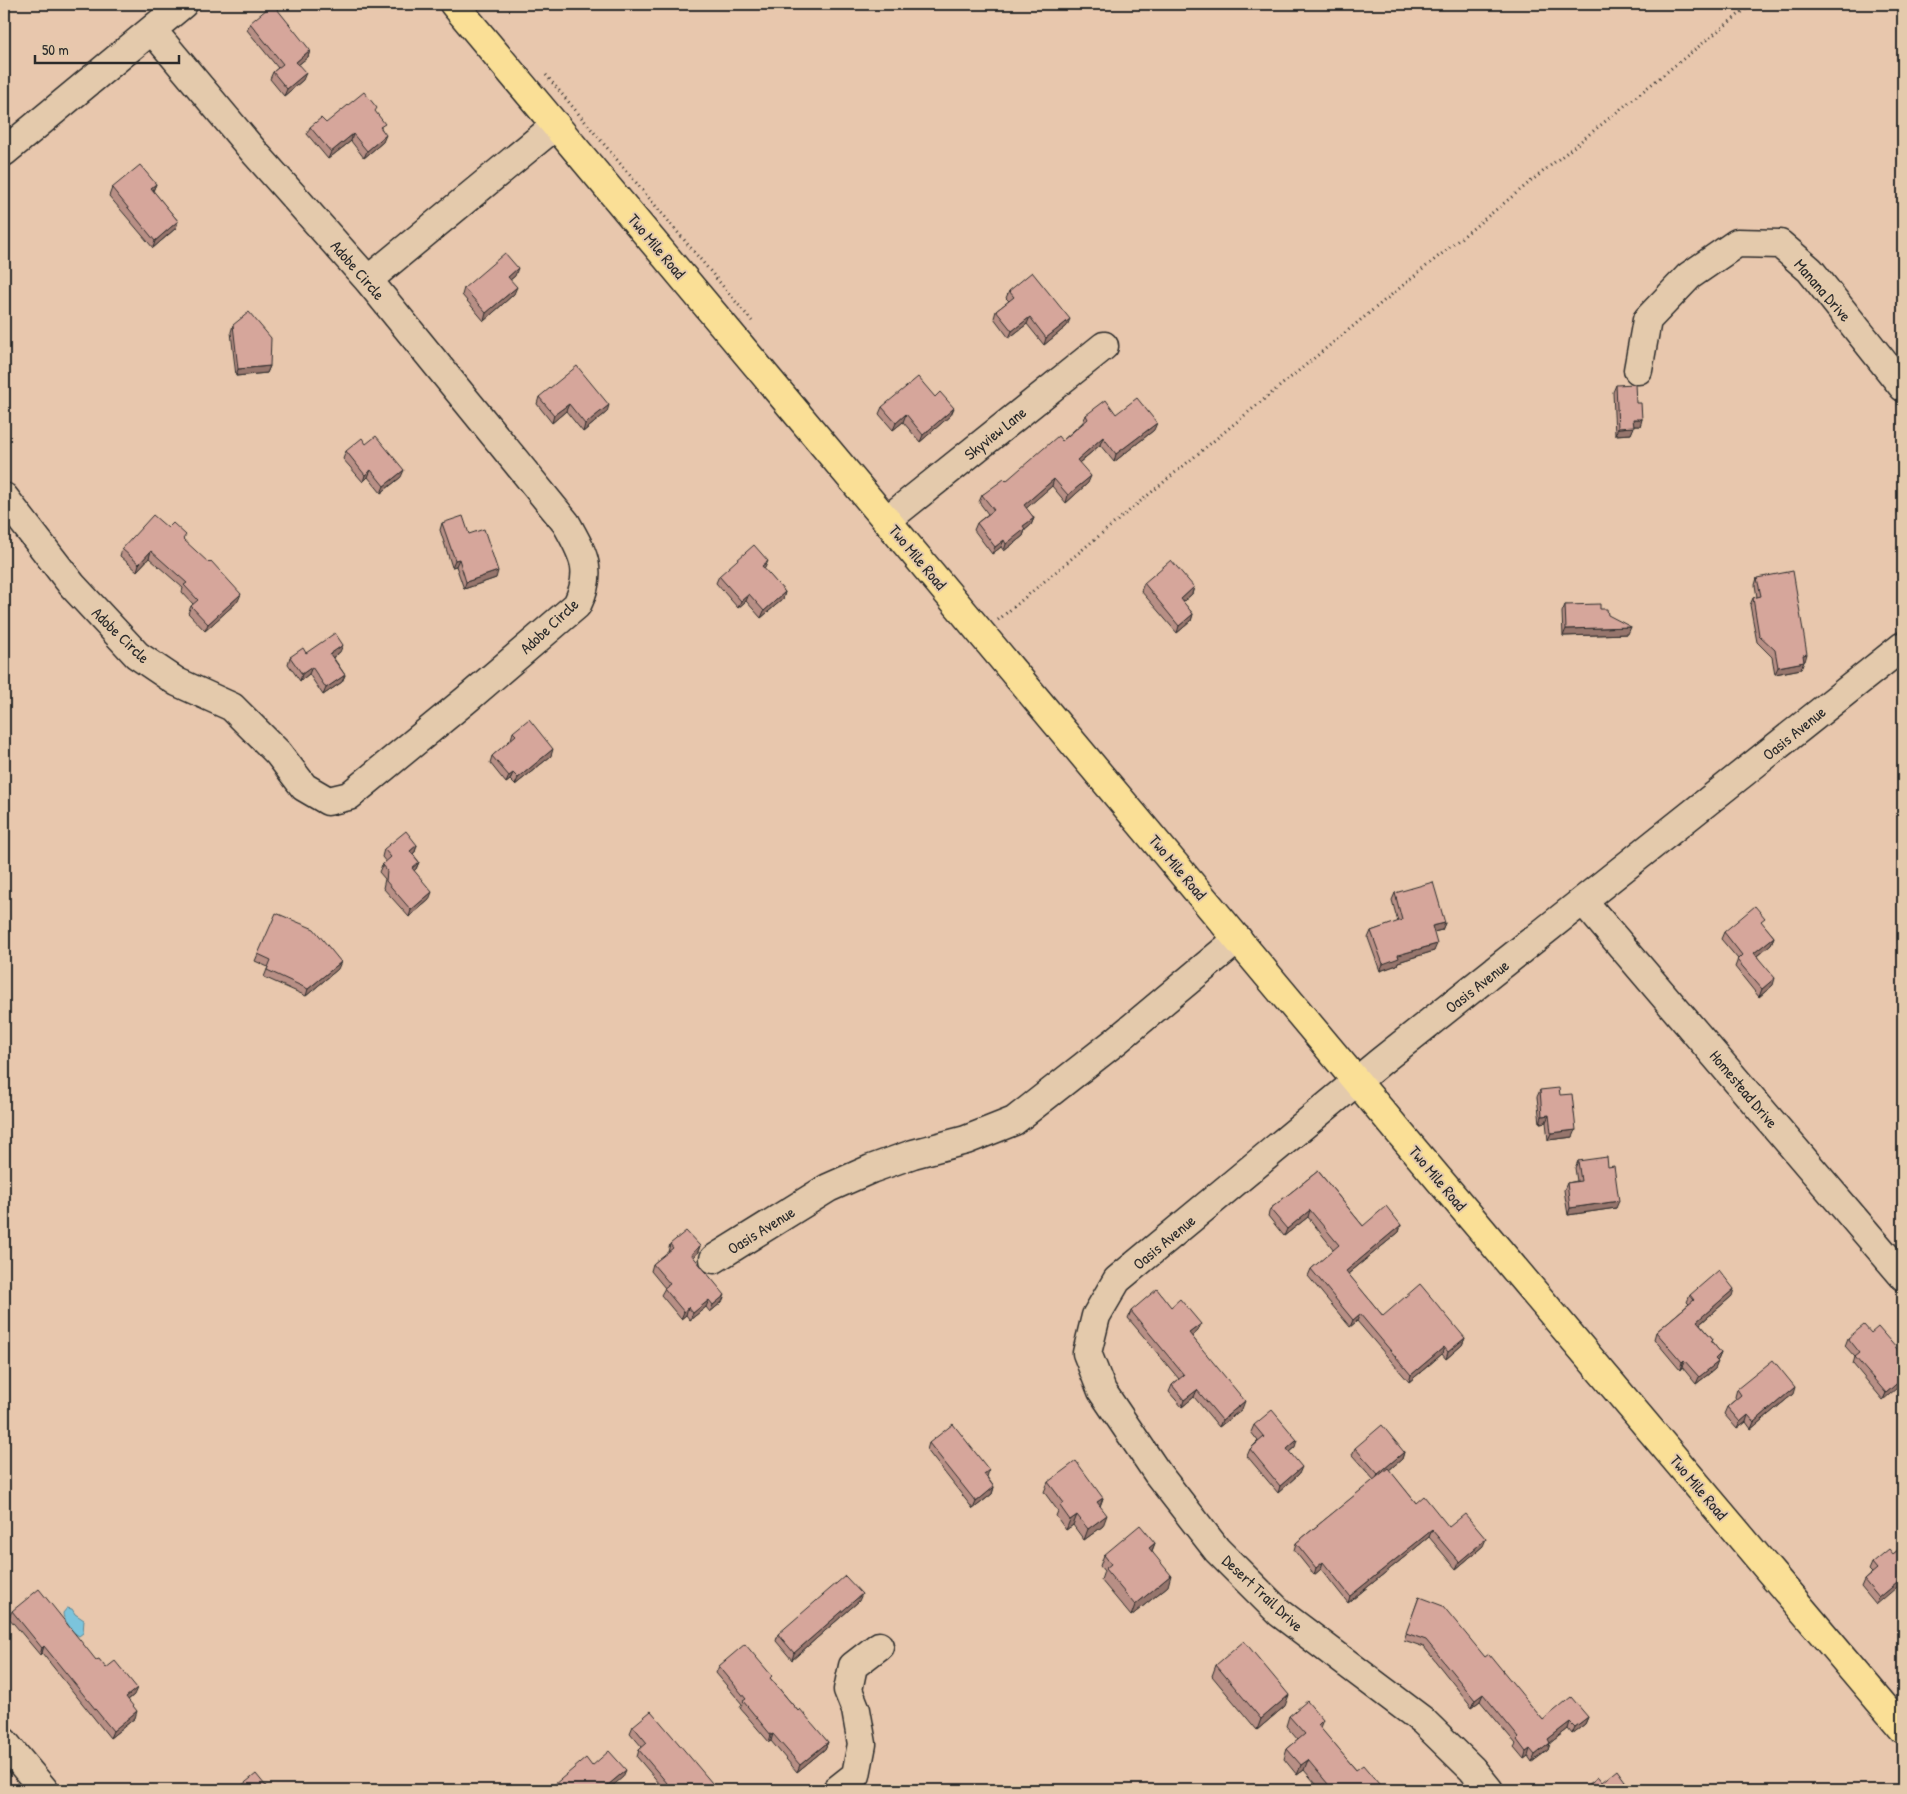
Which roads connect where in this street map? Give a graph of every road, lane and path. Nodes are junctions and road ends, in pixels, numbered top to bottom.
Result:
1 (183, 4) edge
2 (454, 4) edge
3 (1752, 4) edge
4 (152, 30) junction
5 (556, 125) junction
6 (4, 152) edge
7 (368, 280) junction
8 (1104, 346) dead end
9 (1638, 370) dead end
10 (1903, 387) edge
11 (4, 496) edge
12 (887, 520) junction
13 (982, 633) junction
14 (1903, 646) edge
15 (1584, 902) junction
16 (1238, 939) junction
17 (1358, 1082) junction
18 (714, 1260) dead end
19 (1903, 1276) edge
20 (1087, 1353) joint
21 (879, 1646) dead end
22 (1903, 1729) edge
23 (4, 1742) edge
24 (44, 1790) edge
25 (837, 1790) edge
26 (1489, 1790) edge

1 - 4 street
2 - 5 main road, Two Mile Road
3 - 13 path
4 - 6 street
4 - 7 street, Adobe Circle
5 - 7 street
5 - 12 main road, Two Mile Road
7 - 11 street, Adobe Circle
8 - 12 street, Skyview Lane
9 - 10 street, Manana Drive
12 - 13 main road, Two Mile Road
13 - 16 main road, Two Mile Road
14 - 15 street, Oasis Avenue
15 - 17 street, Oasis Avenue
15 - 19 street, Homestead Drive
16 - 17 main road, Two Mile Road
16 - 18 street, Oasis Avenue
17 - 20 street, Oasis Avenue
17 - 22 main road, Two Mile Road
20 - 26 street, Desert Trail Drive
21 - 25 street
23 - 24 street

